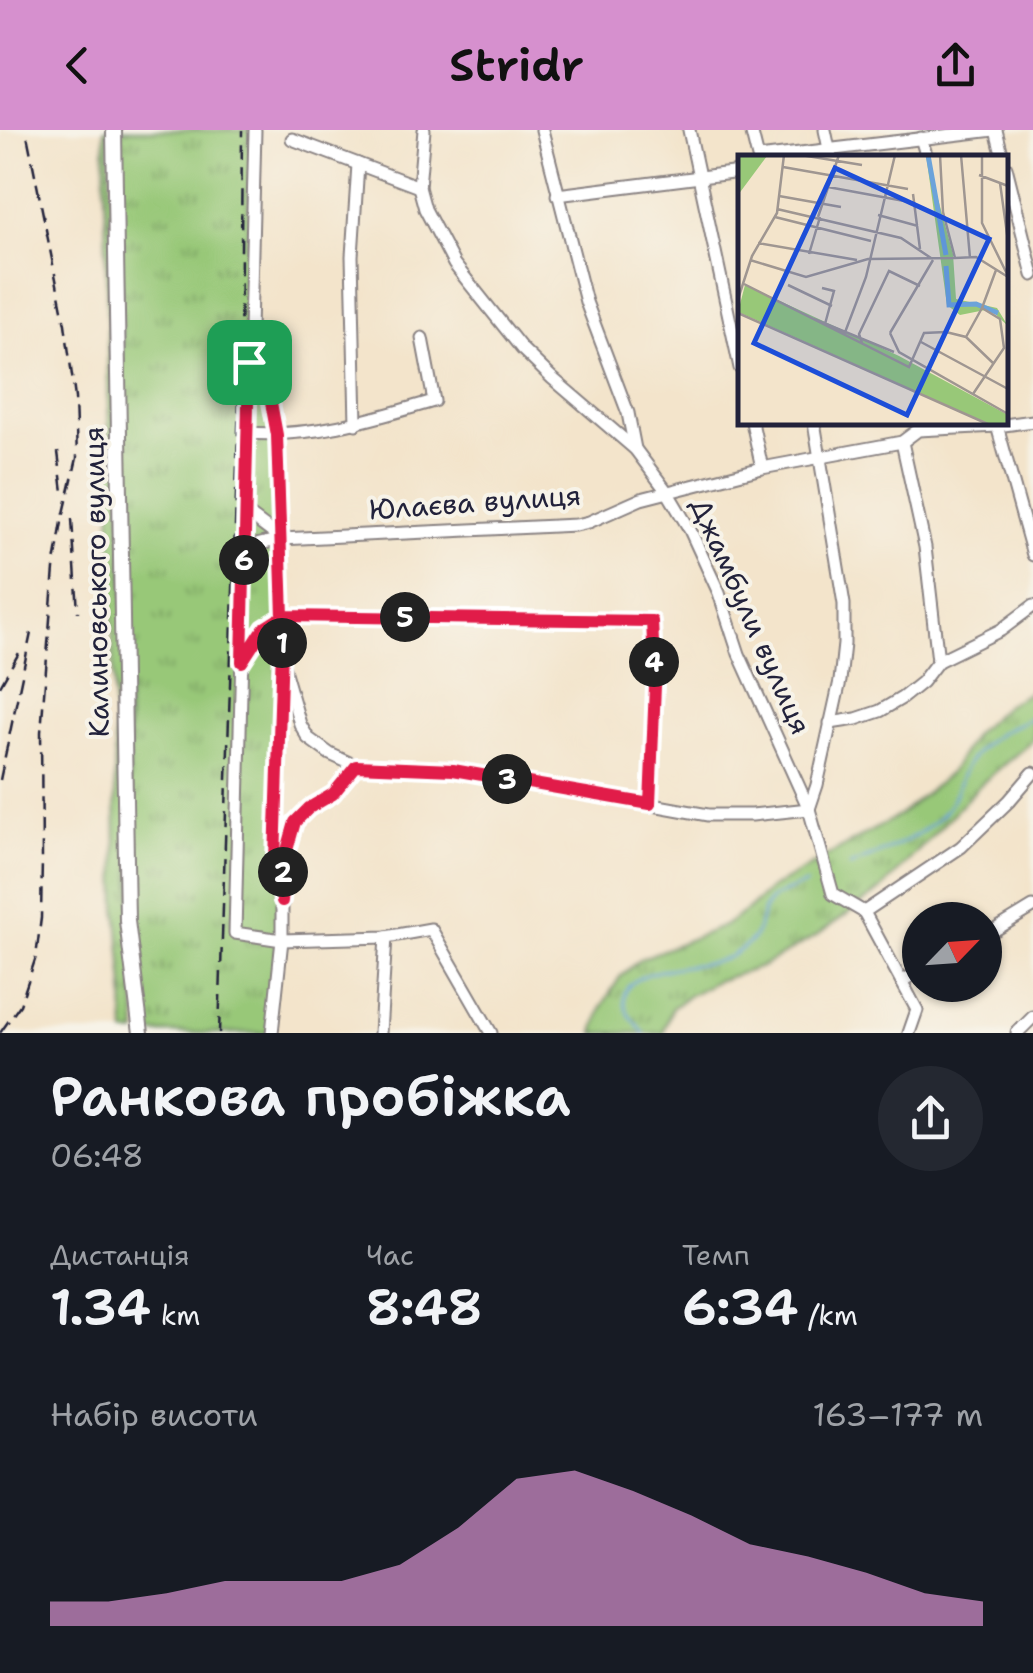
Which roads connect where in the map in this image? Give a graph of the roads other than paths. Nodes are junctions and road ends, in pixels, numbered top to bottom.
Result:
1 (114, 130) edge
2 (255, 130) edge
3 (424, 130) edge
4 (542, 130) edge
5 (690, 130) edge
6 (751, 130) edge
7 (825, 130) edge
8 (995, 130) edge
9 (922, 138) junction
10 (292, 139) dead end
11 (830, 153) edge
12 (757, 155) edge
13 (801, 155) edge
14 (926, 155) edge
15 (1002, 155) edge
16 (358, 164) junction
17 (738, 172) edge
18 (1008, 175) edge
19 (699, 177) junction
20 (418, 188) junction
21 (558, 195) junction
22 (1033, 275) edge
23 (422, 338) dead end
24 (738, 359) edge
25 (249, 362) junction
26 (1033, 421) edge
27 (1008, 423) edge
28 (356, 424) junction
29 (753, 425) edge
30 (815, 425) edge
31 (984, 425) edge
32 (997, 425) edge
33 (248, 433) junction
34 (277, 435) junction
35 (902, 442) junction
36 (635, 449) junction
37 (820, 456) junction
38 (762, 468) junction
39 (668, 493) junction
40 (246, 512) junction
41 (281, 539) junction
42 (244, 548) junction
43 (1033, 555) edge
44 (1033, 606) edge
45 (283, 616) junction
46 (242, 662) junction
47 (282, 662) junction
48 (938, 662) junction
49 (830, 722) junction
50 (356, 766) junction
51 (1033, 773) edge
52 (650, 804) junction
53 (809, 809) junction
54 (282, 901) junction
55 (1033, 907) edge
56 (864, 912) junction
57 (1002, 926) edge
58 (386, 938) junction
59 (282, 940) junction
60 (902, 980) edge
61 (914, 1002) edge
62 (1033, 1016) edge
63 (141, 1033) edge
64 (272, 1033) edge
65 (380, 1033) edge
66 (491, 1033) edge
67 (909, 1033) edge
68 (1016, 1033) edge

1 - 63 street, Калиновського вулиця
2 - 25 street
3 - 20 street, Джамбули вулиця
4 - 21 street, Джамбули вулиця
5 - 19 street
6 - 12 street
7 - 11 street
8 - 9 street
8 - 15 street
9 - 11 street
9 - 14 street
10 - 16 street
11 - 13 street
16 - 20 street
16 - 28 street
17 - 19 street
18 - 22 street
19 - 21 street
19 - 24 street
20 - 36 street, Джамбули вулиця
21 - 36 street, Джамбули вулиця
23 - 28 street
25 - 33 street
25 - 34 street
26 - 27 street, Юлаєва вулиця
28 - 34 street
29 - 38 street
30 - 37 street
31 - 35 street, Юлаєва вулиця
32 - 43 street
33 - 34 street
33 - 40 street
34 - 41 street
35 - 37 street, Юлаєва вулиця
35 - 48 street
36 - 39 street, Джамбули вулиця
37 - 38 street, Юлаєва вулиця
37 - 49 street
38 - 39 street, Юлаєва вулиця
39 - 41 street, Юлаєва вулиця
39 - 53 street, Джамбули вулиця
40 - 41 street
40 - 42 street
41 - 42 street, Юлаєва вулиця
41 - 45 street
42 - 46 street
44 - 48 street
45 - 46 street
45 - 47 street
45 - 52 street
46 - 59 street
47 - 50 street
47 - 54 street
48 - 49 street
49 - 53 street
50 - 52 street
50 - 54 street
51 - 56 street
52 - 53 street
53 - 56 street, Джамбули вулиця
54 - 59 street
55 - 57 street
56 - 60 street, Джамбули вулиця
58 - 59 street
58 - 65 street
58 - 66 street
59 - 64 street
61 - 67 street, Джамбули вулиця
62 - 68 street

